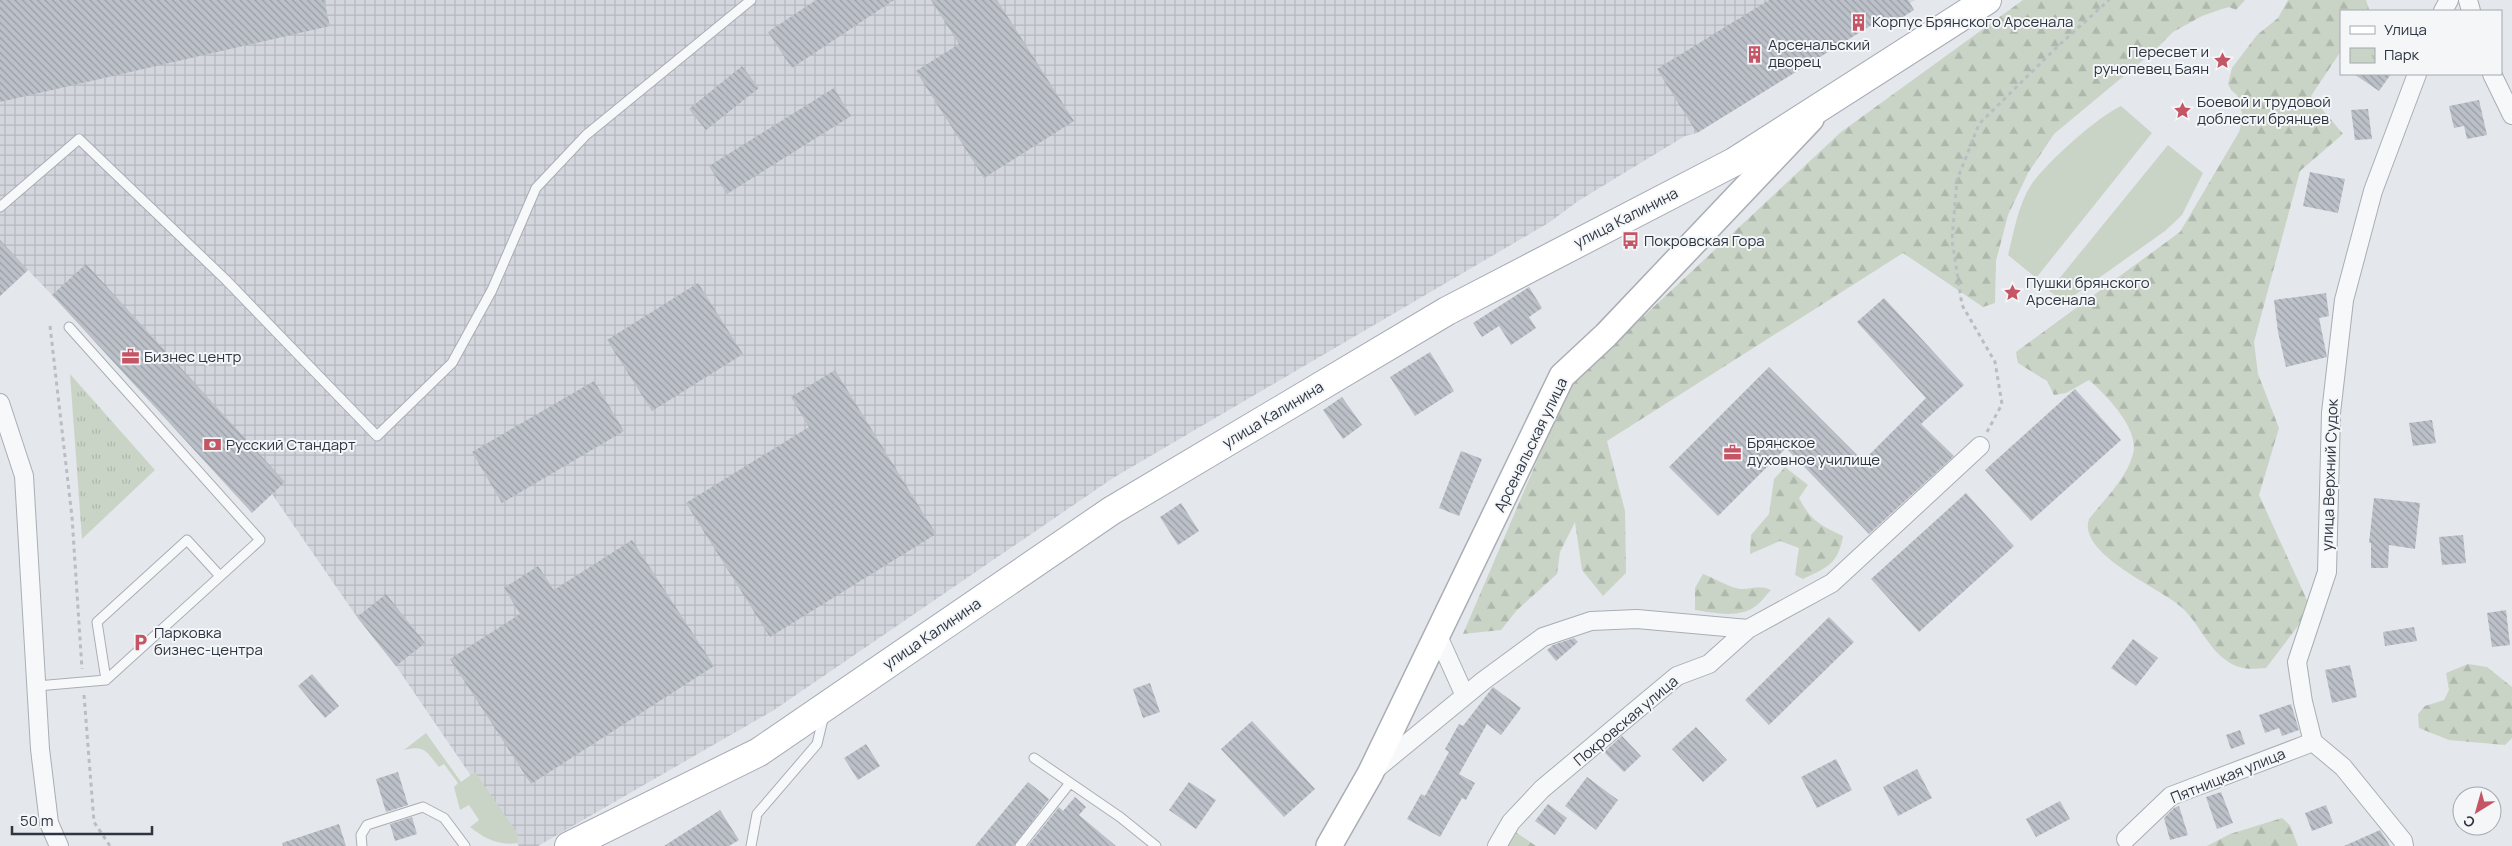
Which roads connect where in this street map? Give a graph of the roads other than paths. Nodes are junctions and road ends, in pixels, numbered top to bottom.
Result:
1 (751, 0) edge
2 (1987, 0) edge
3 (2417, 75) edge
4 (2492, 75) edge
5 (1822, 108) junction
6 (2512, 115) edge
7 (0, 207) edge
8 (69, 327) dead end
9 (0, 404) edge
10 (1980, 446) road end
11 (220, 576) junction
12 (1748, 628) junction
13 (1438, 636) junction
14 (106, 680) junction
15 (36, 686) junction
16 (1465, 696) junction
17 (825, 707) junction
18 (2313, 742) junction
19 (1034, 758) dead end
20 (1370, 774) junction
21 (1070, 783) junction
22 (2126, 839) dead end
23 (59, 846) edge
24 (362, 846) edge
25 (465, 846) edge
26 (569, 846) edge
27 (751, 846) edge
28 (1020, 846) edge
29 (1156, 846) edge
30 (1328, 846) edge
31 (1497, 846) edge
32 (2404, 846) edge

1 - 7 lane
2 - 5 main road, улица Калинина
3 - 18 street, улица Верхний Судок
4 - 6 street
5 - 13 street, Арсенальская улица
5 - 17 main road, улица Калинина
8 - 11 lane
9 - 15 street
10 - 12 street, Покровская улица
11 - 14 lane
11 - 14 lane
12 - 16 street
12 - 31 street, Покровская улица
13 - 16 street
13 - 20 street, Арсенальская улица
14 - 15 lane
15 - 23 street
16 - 20 street
17 - 26 main road, улица Калинина
17 - 27 lane
18 - 22 street, Пятницкая улица
18 - 32 street
19 - 21 lane
20 - 30 street, Арсенальская улица
21 - 28 lane
21 - 29 lane
24 - 25 lane

